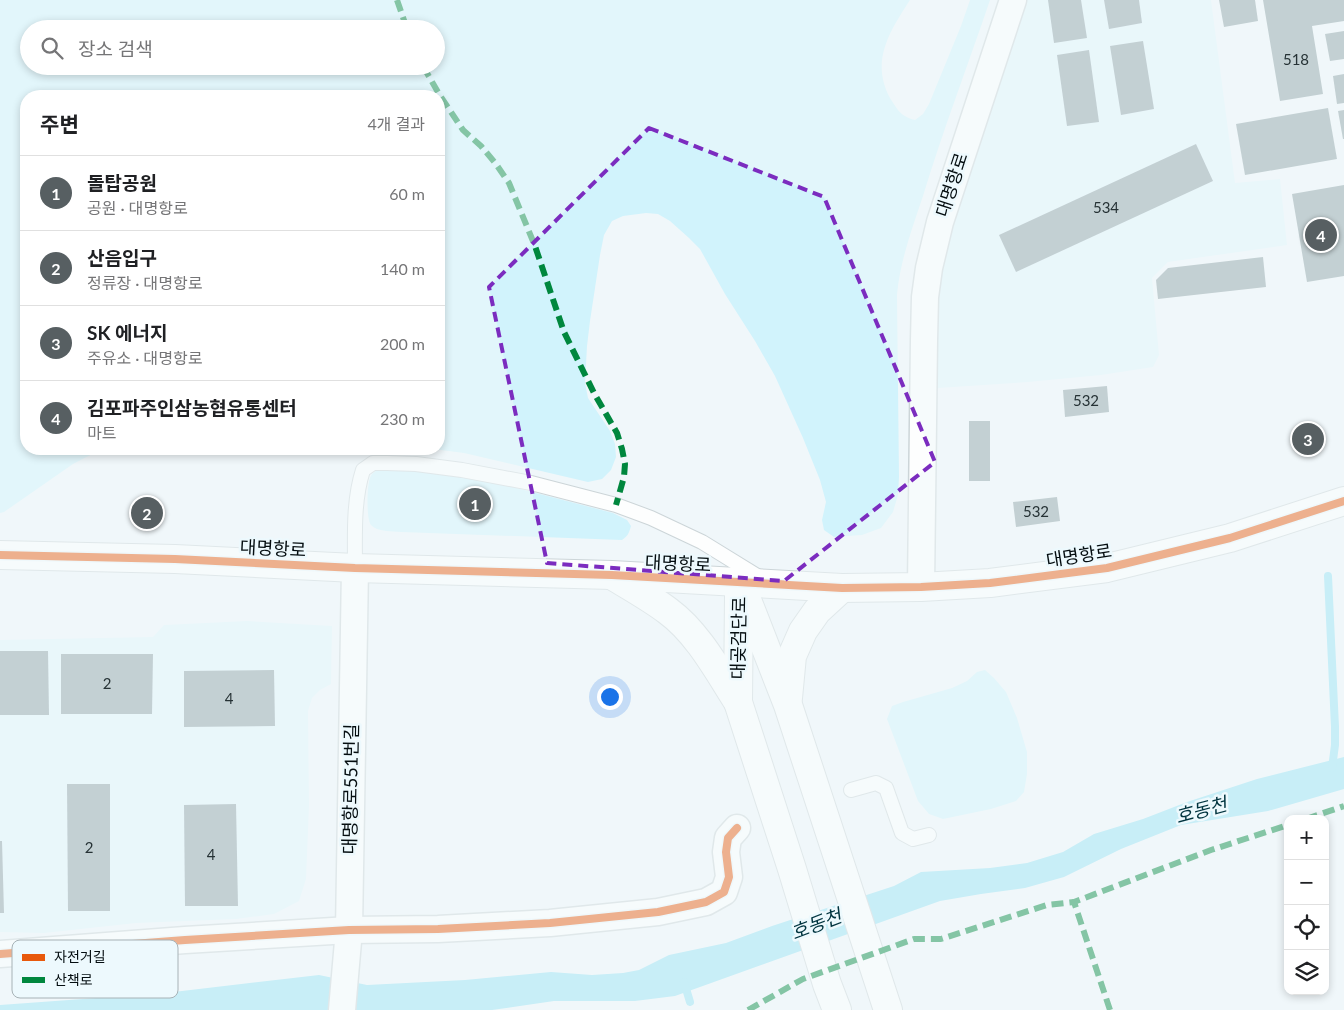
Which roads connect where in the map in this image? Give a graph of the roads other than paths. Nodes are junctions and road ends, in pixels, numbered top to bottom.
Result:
1 (1013, 0) edge
2 (1344, 501) edge
3 (0, 555) edge
4 (355, 568) junction
5 (612, 575) junction
6 (740, 582) junction
7 (769, 584) junction
8 (921, 587) junction
9 (842, 588) junction
10 (738, 702) junction
11 (788, 705) junction
12 (851, 790) dead end
13 (737, 828) dead end
14 (929, 835) dead end
15 (348, 936) junction
16 (178, 941) edge
17 (342, 1010) edge
18 (837, 1010) edge
19 (888, 1010) edge

1 - 8 street, 대명항로
2 - 8 main road, 대명항로
3 - 4 main road, 대명항로
4 - 5 main road, 대명항로
4 - 7 lane
4 - 15 street, 대명항로551번길
5 - 6 main road, 대명항로
5 - 10 main road
6 - 7 main road, 대명항로
6 - 10 main road, 대곶검단로
6 - 11 main road, 대곶검단로
7 - 9 main road, 대명항로
8 - 9 main road, 대명항로
9 - 11 main road
10 - 18 main road, 대곶검단로
11 - 19 main road, 대곶검단로
12 - 14 lane
13 - 15 street
15 - 16 street
15 - 17 street, 대명항로551번길

